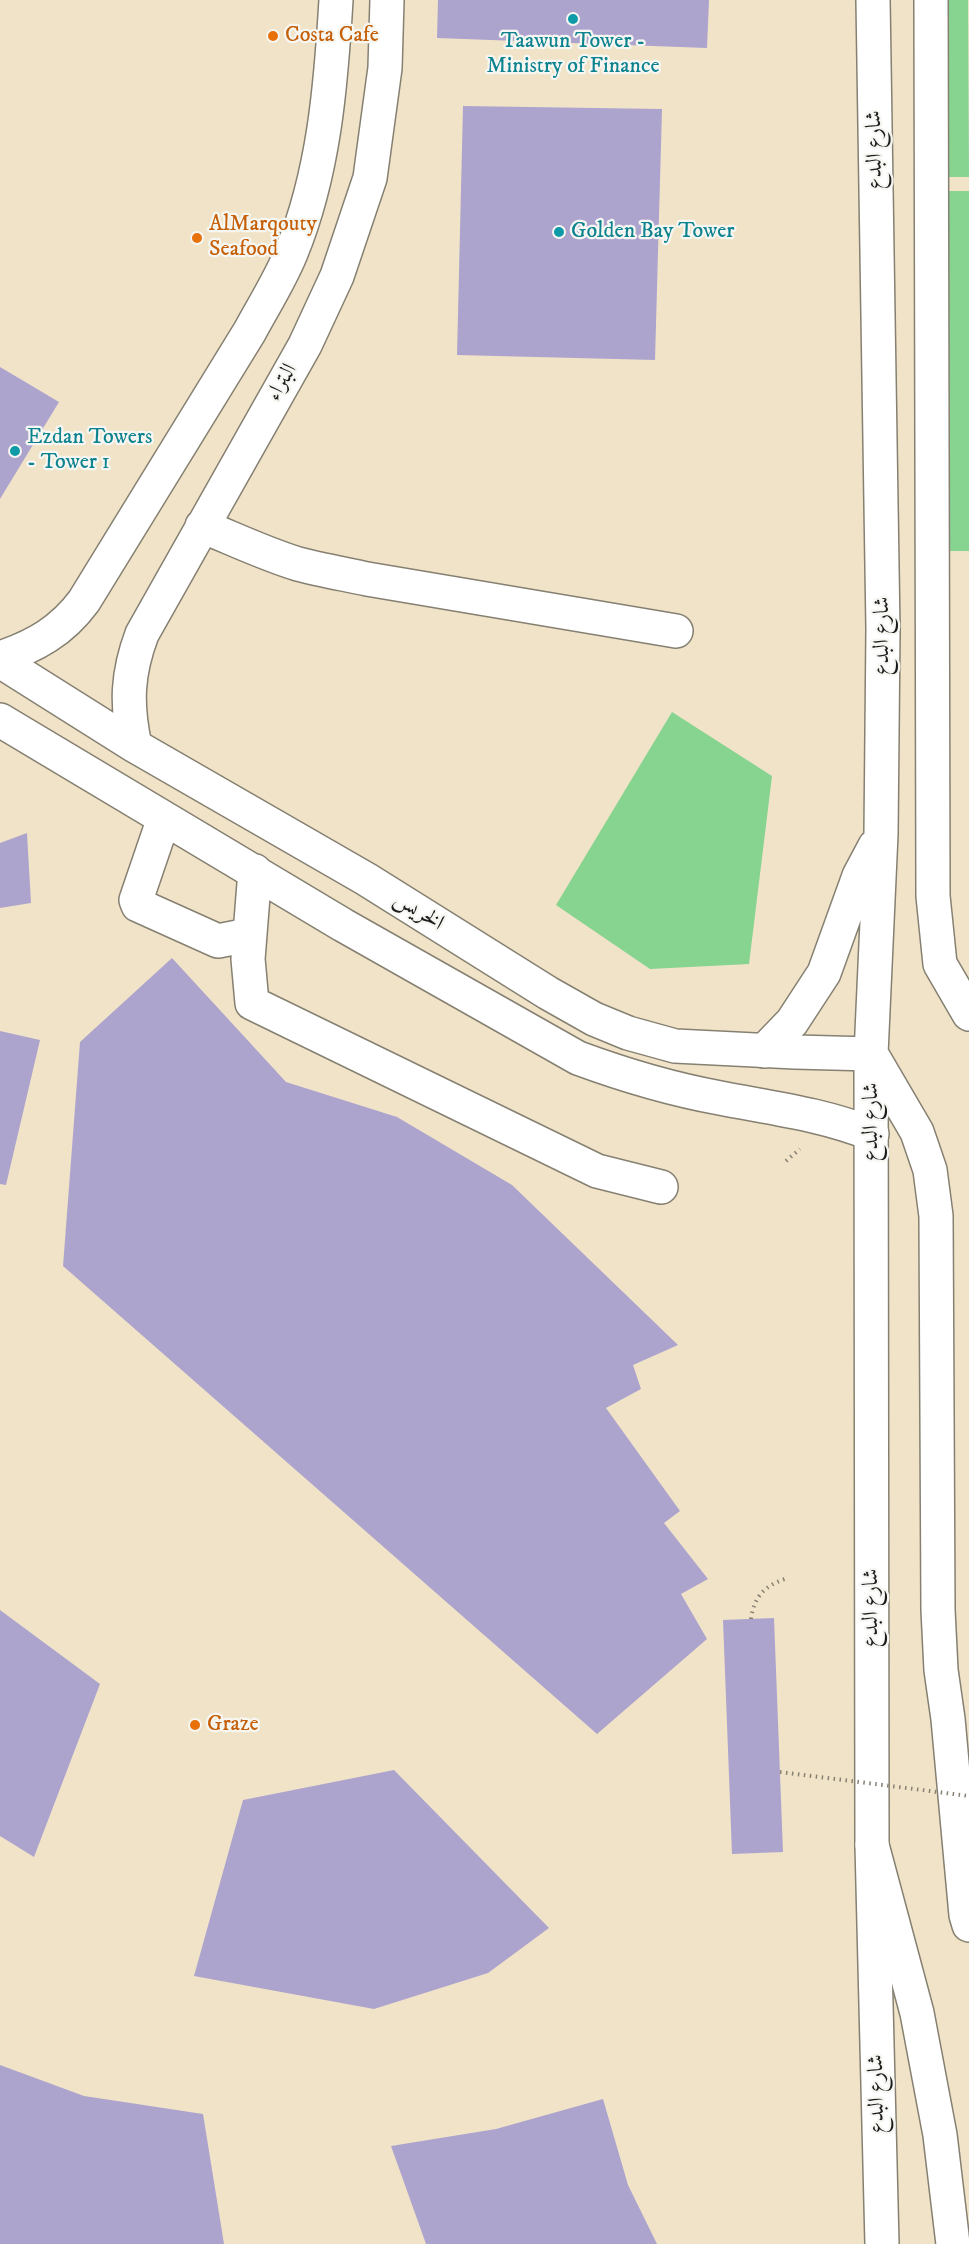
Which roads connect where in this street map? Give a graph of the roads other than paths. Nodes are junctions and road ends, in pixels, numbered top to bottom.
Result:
1 (336, 0) edge
2 (387, 0) edge
3 (873, 0) edge
4 (931, 0) edge
5 (202, 526) junction
6 (676, 631) dead end
7 (0, 659) edge
8 (0, 720) edge
9 (135, 746) junction
10 (164, 818) junction
11 (881, 834) junction
12 (255, 871) junction
13 (250, 932) junction
14 (969, 1014) edge
15 (764, 1051) junction
16 (871, 1054) junction
17 (872, 1134) junction
18 (661, 1187) dead end
19 (872, 1845) junction
20 (969, 1924) edge
21 (881, 2242) edge
22 (953, 2244) edge

1 - 7 main road
2 - 5 main road, البتراء
3 - 11 main road, شارع البدع
4 - 14 main road
5 - 6 main road
5 - 9 main road, البتراء
7 - 9 main road, الخريس
8 - 10 main road
9 - 15 main road, الخريس
10 - 12 main road
10 - 13 main road
11 - 15 main road
11 - 16 main road, شارع البدع
12 - 13 main road
12 - 17 main road
13 - 18 main road
15 - 16 main road, الخريس
16 - 17 main road, شارع البدع
16 - 20 main road
17 - 19 main road, شارع البدع
19 - 21 main road, شارع البدع
19 - 22 main road

